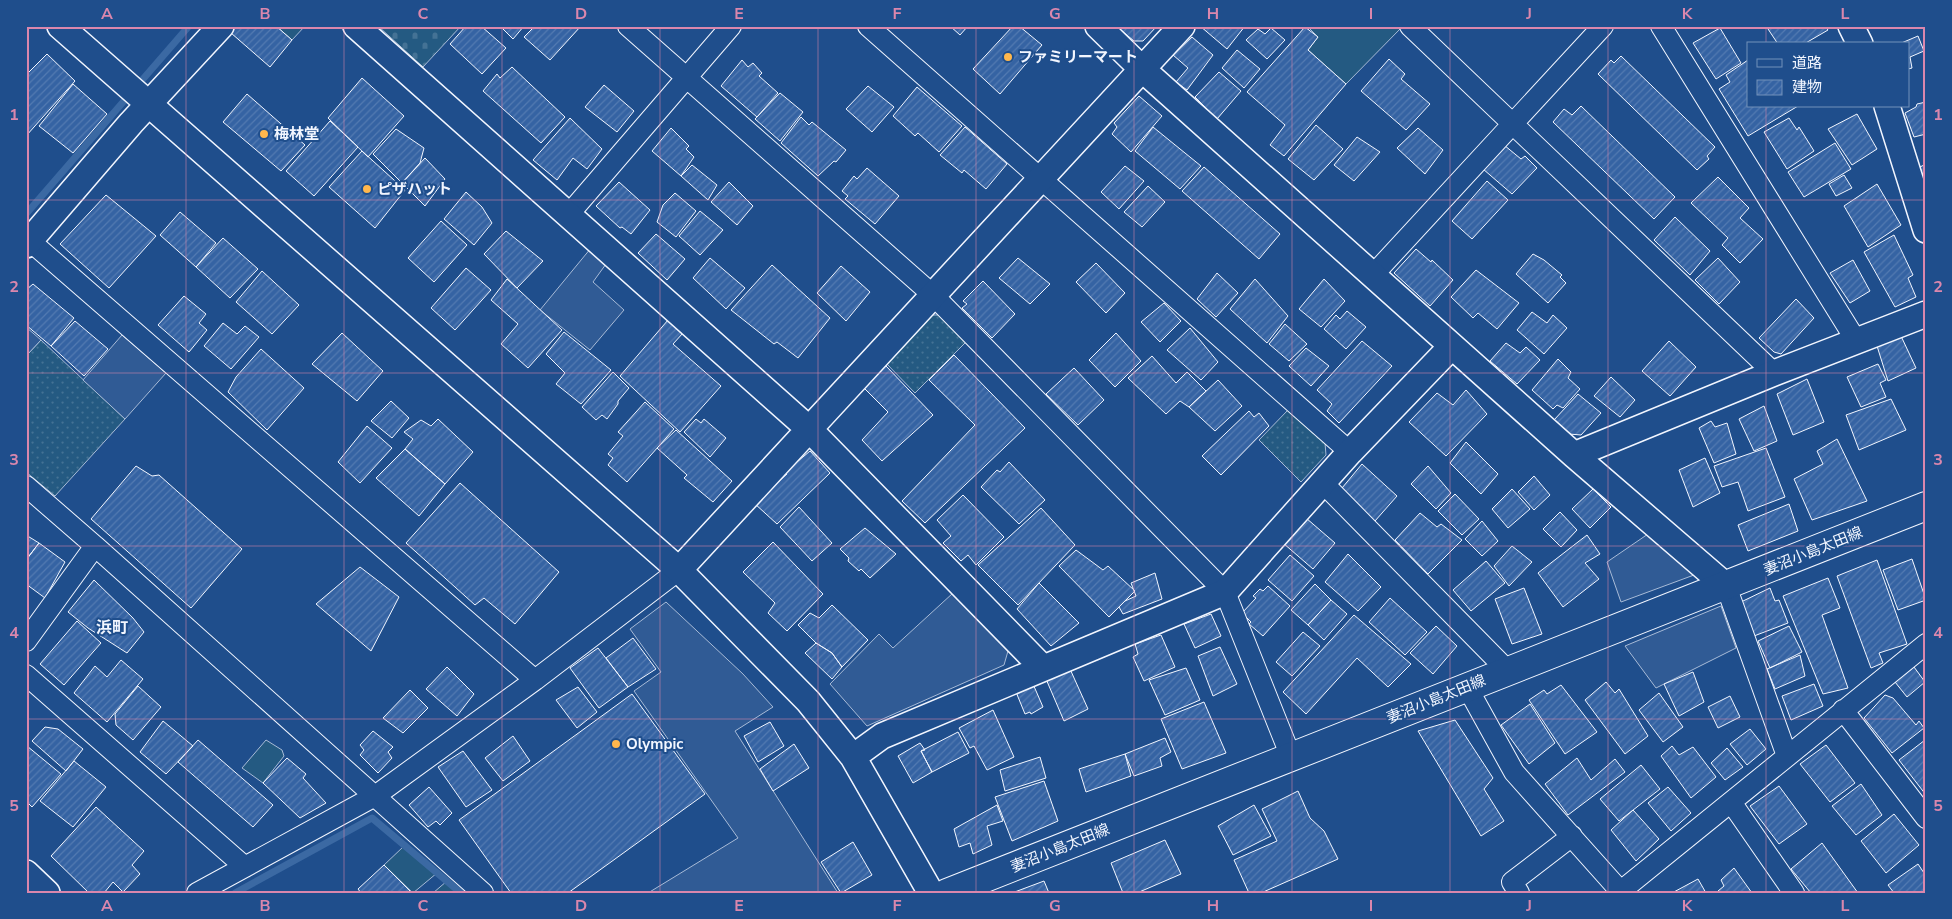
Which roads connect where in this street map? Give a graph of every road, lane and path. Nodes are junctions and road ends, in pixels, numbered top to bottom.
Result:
1 (60, 26) edge
2 (221, 26) edge
3 (356, 26) edge
4 (628, 26) edge
5 (731, 26) edge
6 (868, 26) edge
7 (1098, 26) edge
8 (1182, 26) edge
9 (1410, 26) edge
10 (1603, 26) edge
11 (1661, 26) edge
12 (1851, 26) edge
13 (1859, 42) edge
14 (1142, 69) junction
15 (687, 78) junction
16 (148, 104) junction
17 (1888, 108) edge
18 (1513, 125) junction
19 (1040, 179) junction
20 (569, 214) junction
21 (1926, 230) edge
22 (28, 241) edge
23 (1373, 275) junction
24 (933, 296) junction
25 (1926, 314) edge
26 (1857, 342) junction
27 (1452, 346) junction
28 (1774, 373) junction
29 (809, 429) junction
30 (1350, 452) junction
31 (1574, 456) junction
32 (1323, 483) junction
33 (26, 486) edge
34 (1926, 506) edge
35 (95, 546) junction
36 (679, 570) junction
37 (1726, 586) junction
38 (1225, 592) junction
39 (26, 642) edge
40 (1926, 644) edge
41 (1042, 668) junction
42 (1508, 671) junction
43 (26, 675) edge
44 (535, 680) junction
45 (1467, 687) junction
46 (1843, 710) junction
47 (1787, 756) junction
48 (852, 757) junction
49 (1291, 757) junction
50 (375, 796) junction
51 (1731, 802) junction
52 (1926, 818) edge
53 (1572, 836) junction
54 (245, 867) junction
55 (26, 873) edge
56 (1621, 892) edge
57 (47, 893) edge
58 (197, 893) edge
59 (484, 893) edge
60 (931, 893) edge
61 (947, 893) edge
62 (1519, 893) edge
63 (1794, 893) edge

1 - 16 street
2 - 16 street
3 - 20 street
4 - 15 street
5 - 15 street
6 - 19 street
7 - 14 street
8 - 14 street
9 - 18 street
10 - 18 street
11 - 26 street
12 - 13 street
14 - 19 street
14 - 23 street
15 - 20 street
15 - 24 street
16 - 22 street
16 - 36 street
17 - 21 street
18 - 23 street
18 - 28 street
19 - 24 street
19 - 30 street
20 - 29 street
22 - 44 street
23 - 27 street
24 - 29 street
24 - 38 street
25 - 26 street
26 - 28 street
27 - 30 street
27 - 31 street
28 - 31 street
29 - 36 street
29 - 41 street
30 - 32 street
31 - 37 street
32 - 38 street
32 - 42 street
33 - 35 street
34 - 37 main road, 妻沼小島太田線
35 - 39 street
35 - 50 street
36 - 44 street
36 - 48 street
37 - 42 main road, 妻沼小島太田線
37 - 47 street
38 - 41 street
38 - 49 street
40 - 46 street
41 - 48 street
42 - 45 main road, 妻沼小島太田線
43 - 54 street
44 - 50 street
45 - 49 main road, 妻沼小島太田線
45 - 53 street
46 - 47 street
46 - 52 street
47 - 51 street
48 - 60 street
49 - 61 main road, 妻沼小島太田線
50 - 54 street
50 - 59 street
51 - 56 street
51 - 63 street
53 - 56 street
53 - 62 street
54 - 58 street
55 - 57 street

